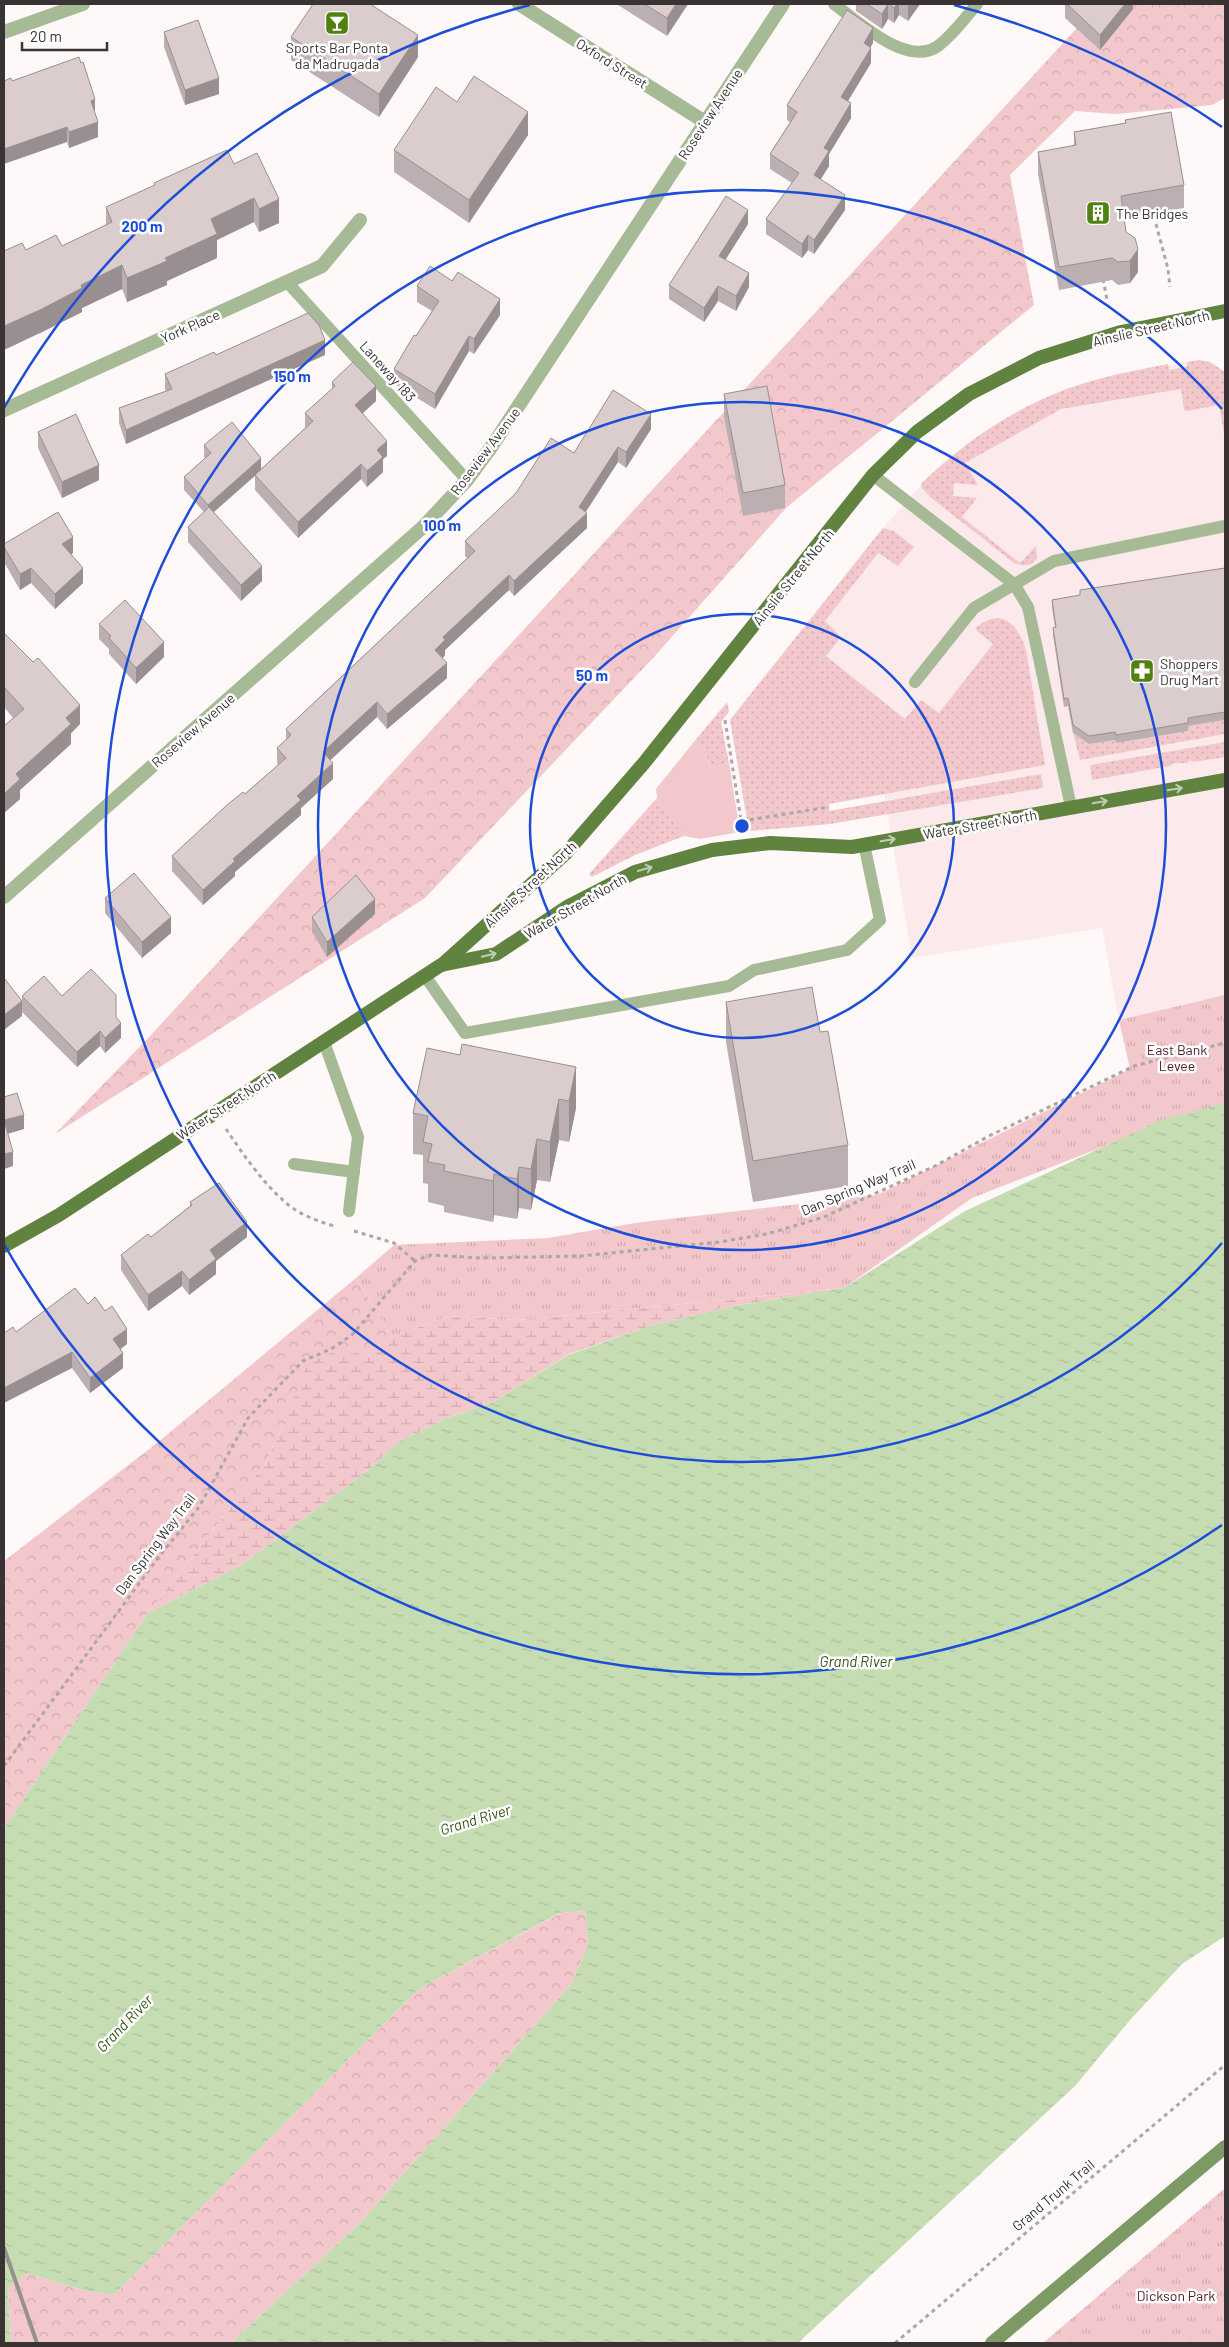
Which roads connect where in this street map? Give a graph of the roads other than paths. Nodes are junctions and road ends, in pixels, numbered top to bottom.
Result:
1 (83, 4) edge
2 (783, 4) edge
3 (834, 4) edge
4 (977, 4) edge
5 (529, 6) edge
6 (4, 32) edge
7 (705, 122) junction
8 (360, 220) dead end
9 (287, 282) junction
10 (1225, 311) edge
11 (4, 410) edge
12 (873, 476) junction
13 (467, 480) junction
14 (1225, 526) edge
15 (1014, 584) junction
16 (915, 682) dead end
17 (1225, 780) edge
18 (1071, 808) junction
19 (864, 844) junction
20 (4, 897) edge
21 (441, 965) junction
22 (425, 976) junction
23 (324, 1042) junction
24 (294, 1164) dead end
25 (354, 1172) junction
26 (349, 1211) dead end
27 (4, 1246) edge
28 (1225, 2147) edge
29 (992, 2343) edge

1 - 6 street
2 - 7 street, Roseview Avenue
3 - 4 lane
5 - 7 street, Oxford Street
7 - 13 street, Roseview Avenue
8 - 9 street, York Place
9 - 11 street, York Place
9 - 13 lane, Laneway 183
10 - 12 main road, Ainslie Street North
12 - 15 lane
12 - 21 main road, Ainslie Street North
13 - 20 street, Roseview Avenue
14 - 15 lane
15 - 16 lane
15 - 18 lane
18 -> 17 main road, Water Street North
19 -> 18 main road, Water Street North
21 -> 19 main road, Water Street North
19 - 22 lane
21 - 22 main road, Water Street North
22 - 23 main road, Water Street North
23 - 25 lane
23 - 27 main road, Water Street North
24 - 25 lane
25 - 26 lane
28 - 29 main road

